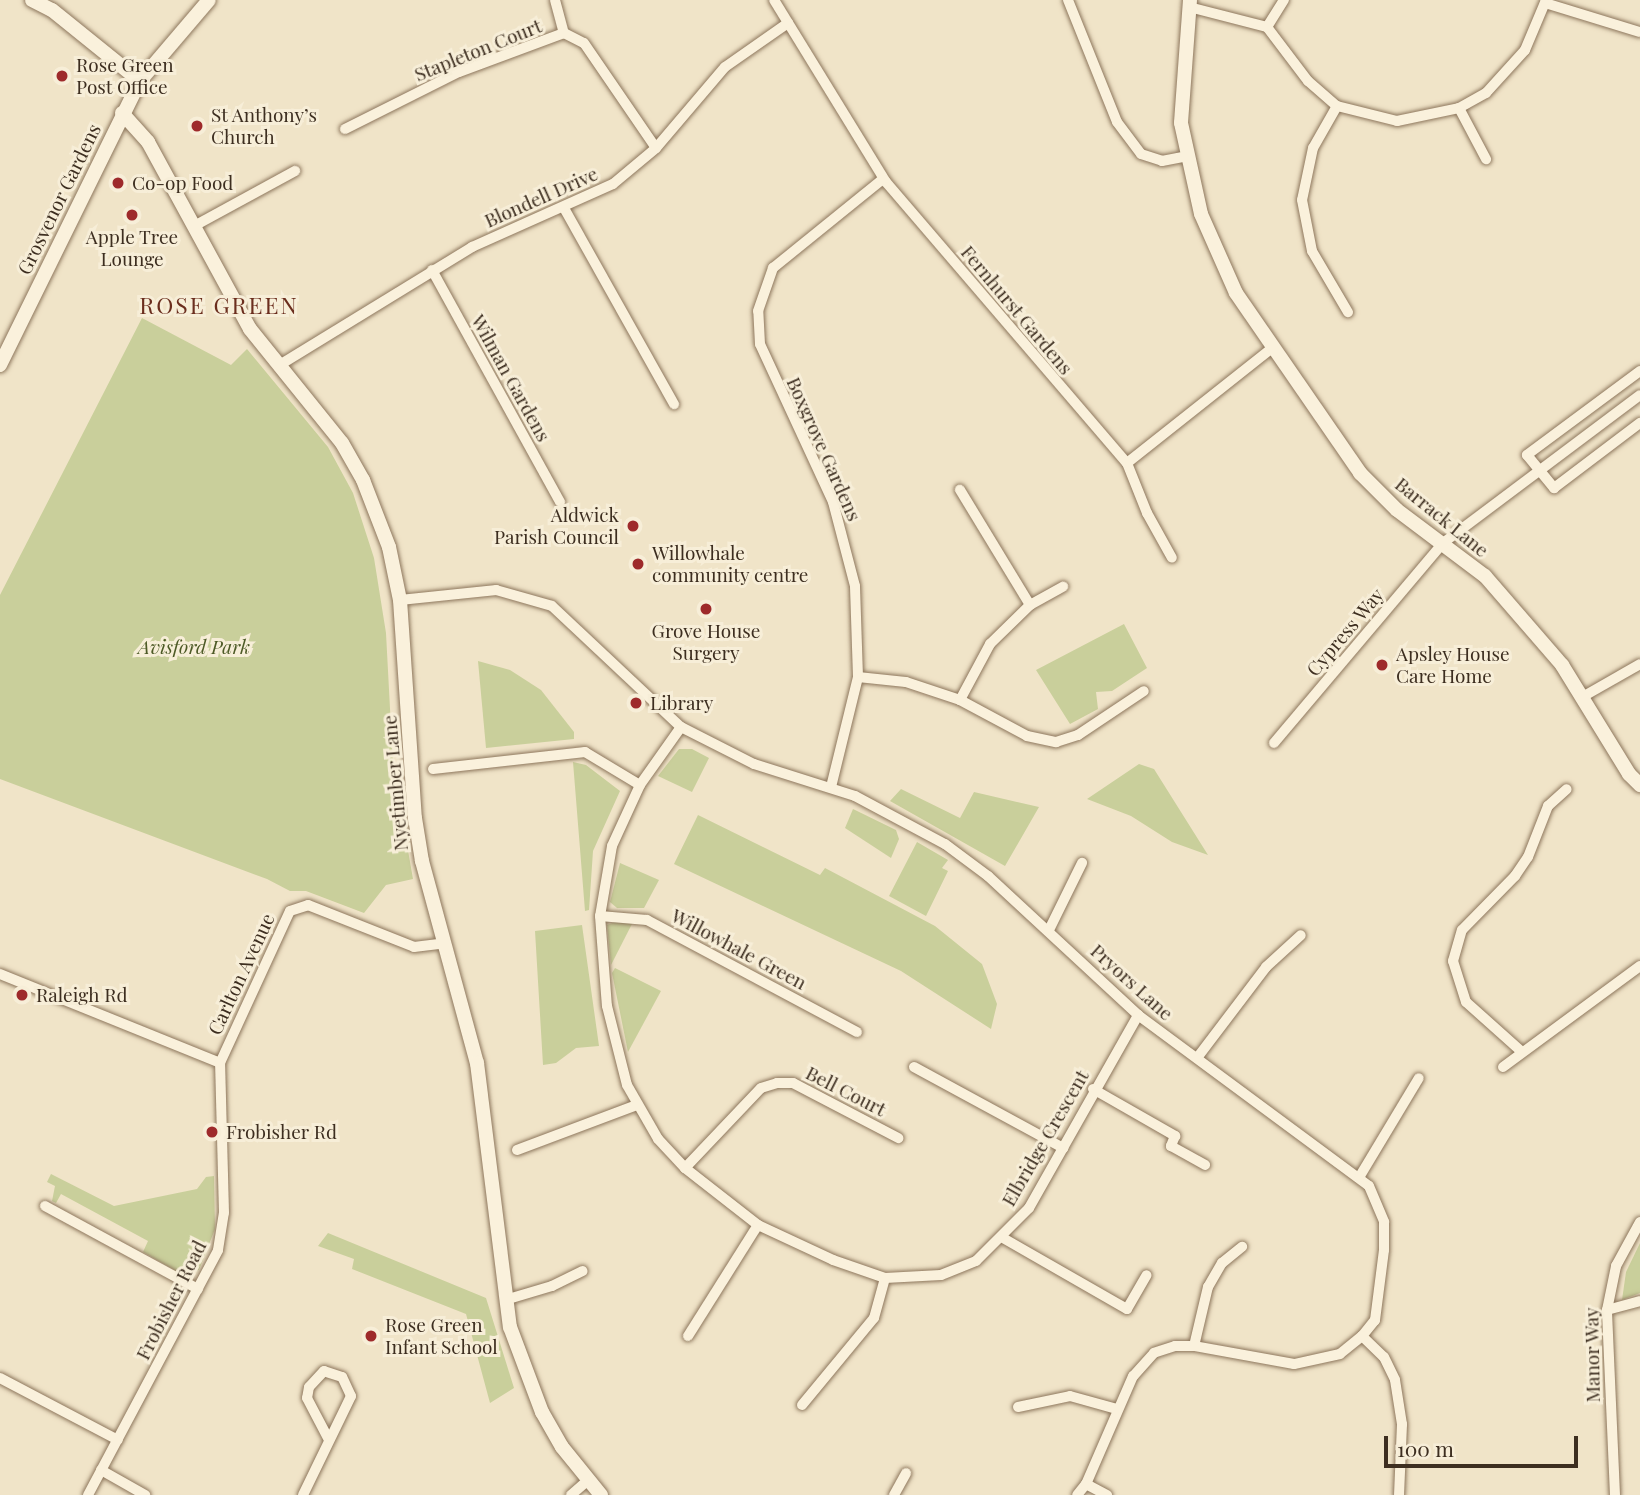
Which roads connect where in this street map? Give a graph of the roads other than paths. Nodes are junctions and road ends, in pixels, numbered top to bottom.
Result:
1 (32, 0) edge
2 (555, 0) edge
3 (774, 0) edge
4 (1069, 0) edge
5 (1284, 0) edge
6 (1546, 1) edge
7 (204, 2) edge
8 (1189, 4) edge
9 (788, 23) junction
10 (1266, 27) junction
11 (1640, 32) edge
12 (564, 33) junction
13 (140, 81) junction
14 (1337, 106) junction
15 (1459, 108) junction
16 (122, 113) junction
17 (345, 129) dead end
18 (656, 148) junction
19 (1187, 156) junction
20 (1486, 159) dead end
21 (295, 171) dead end
22 (883, 179) junction
23 (564, 208) junction
24 (196, 225) junction
25 (432, 270) junction
26 (1348, 312) dead end
27 (1272, 348) junction
28 (0, 365) edge
29 (278, 366) junction
30 (1640, 371) edge
31 (1640, 395) edge
32 (674, 404) dead end
33 (1640, 423) edge
34 (1127, 463) junction
35 (1539, 470) junction
36 (960, 490) dead end
37 (560, 502) dead end
38 (1443, 543) junction
39 (1172, 558) dead end
40 (1063, 587) dead end
41 (400, 600) junction
42 (1030, 605) junction
43 (1640, 664) edge
44 (858, 677) junction
45 (1144, 691) dead end
46 (1584, 696) junction
47 (960, 699) junction
48 (681, 727) junction
49 (1274, 743) dead end
50 (433, 769) dead end
51 (640, 785) junction
52 (1640, 785) edge
53 (831, 787) junction
54 (1567, 789) dead end
55 (1083, 863) dead end
56 (600, 916) junction
57 (1049, 930) junction
58 (1301, 935) dead end
59 (445, 943) junction
60 (1640, 966) edge
61 (0, 974) edge
62 (1138, 1015) junction
63 (857, 1032) dead end
64 (1522, 1052) junction
65 (1197, 1058) junction
66 (220, 1063) junction
67 (914, 1067) dead end
68 (1503, 1068) dead end
69 (1419, 1078) dead end
70 (1093, 1089) junction
71 (637, 1105) junction
72 (898, 1138) dead end
73 (1063, 1148) junction
74 (517, 1150) dead end
75 (1205, 1165) dead end
76 (685, 1168) junction
77 (1360, 1176) junction
78 (45, 1206) dead end
79 (1640, 1222) edge
80 (758, 1225) junction
81 (1003, 1238) junction
82 (1242, 1247) dead end
83 (583, 1270) dead end
84 (1147, 1275) dead end
85 (885, 1278) junction
86 (198, 1289) junction
87 (505, 1300) junction
88 (1640, 1301) edge
89 (1607, 1310) junction
90 (688, 1336) dead end
91 (1362, 1336) junction
92 (1194, 1346) junction
93 (0, 1378) edge
94 (802, 1405) dead end
95 (1018, 1407) dead end
96 (1117, 1409) junction
97 (328, 1438) junction
98 (118, 1440) junction
99 (101, 1470) junction
100 (906, 1473) dead end
101 (588, 1480) junction
102 (1086, 1484) junction
103 (88, 1495) edge
104 (145, 1495) edge
105 (303, 1495) edge
106 (571, 1495) edge
107 (601, 1495) edge
108 (894, 1495) edge
109 (1077, 1495) edge
110 (1107, 1495) edge
111 (1399, 1495) edge
112 (1615, 1495) edge

1 - 13 street
2 - 12 street
3 - 9 street, Fernhurst Gardens
4 - 19 street
5 - 10 street
6 - 11 street
6 - 15 street
7 - 13 street, Grosvenor Gardens
8 - 10 street
8 - 19 street, Barrack Lane
9 - 18 street, Blondell Drive
9 - 22 street, Fernhurst Gardens
10 - 14 street
12 - 17 street, Stapleton Court
12 - 18 street, Stapleton Court
13 - 16 street, Grosvenor Gardens
14 - 15 street
14 - 26 street
15 - 20 street
16 - 24 street, Nyetimber Lane
16 - 28 street, Grosvenor Gardens
18 - 23 street, Blondell Drive
19 - 27 street, Barrack Lane
21 - 24 street
22 - 34 street, Fernhurst Gardens
22 - 44 street, Boxgrove Gardens
23 - 25 street, Blondell Drive
23 - 32 street
24 - 29 street, Nyetimber Lane
25 - 29 street, Blondell Drive
25 - 37 street, Wilman Gardens
27 - 34 street
27 - 38 street, Barrack Lane
29 - 41 street, Nyetimber Lane
30 - 35 street
31 - 35 street, Cypress Way
33 - 35 street
34 - 39 street, Fernhurst Gardens
35 - 38 street, Cypress Way
36 - 42 street
38 - 46 street, Barrack Lane
38 - 49 street, Cypress Way
40 - 42 street
41 - 48 street, Pryors Lane
41 - 59 street, Nyetimber Lane
42 - 47 street
43 - 46 street
44 - 47 street
44 - 53 street, Boxgrove Gardens
45 - 47 street
46 - 52 street, Barrack Lane
48 - 51 street, Elbridge Crescent
48 - 53 street, Pryors Lane
50 - 51 street
51 - 56 street, Elbridge Crescent
53 - 57 street, Pryors Lane
54 - 64 street
55 - 57 street
56 - 63 street, Willowhale Green
56 - 71 street, Elbridge Crescent
57 - 62 street, Pryors Lane
58 - 65 street
59 - 66 street, Carlton Avenue
59 - 87 street, Nyetimber Lane
60 - 64 street
61 - 66 street, Carlton Avenue
62 - 65 street, Pryors Lane
62 - 70 street, Elbridge Crescent
64 - 68 street
65 - 77 street, Pryors Lane
66 - 86 street, Frobisher Road
67 - 73 street
69 - 77 street
70 - 73 street, Elbridge Crescent
70 - 75 street
71 - 74 street
71 - 76 street, Elbridge Crescent
72 - 76 street, Bell Court
73 - 81 street, Elbridge Crescent
76 - 80 street, Elbridge Crescent
77 - 91 street, Pryors Lane
78 - 86 street
79 - 89 street, Manor Way
80 - 85 street, Elbridge Crescent
80 - 90 street
81 - 84 street
81 - 85 street, Elbridge Crescent
82 - 92 street
83 - 87 street
85 - 94 street
86 - 98 street, Frobisher Road
87 - 101 street, Nyetimber Lane
88 - 89 street
89 - 112 street, Manor Way
91 - 92 street, Pryors Lane
91 - 111 street
92 - 96 street, Pryors Lane
93 - 98 street
95 - 96 street
96 - 102 street, Pryors Lane
97 - 97 street
97 - 105 street
98 - 99 street, Frobisher Road
99 - 103 street, Frobisher Road
99 - 104 street
100 - 108 street
101 - 106 street
101 - 107 street, Nyetimber Lane
102 - 109 street, Pryors Lane
102 - 110 street

